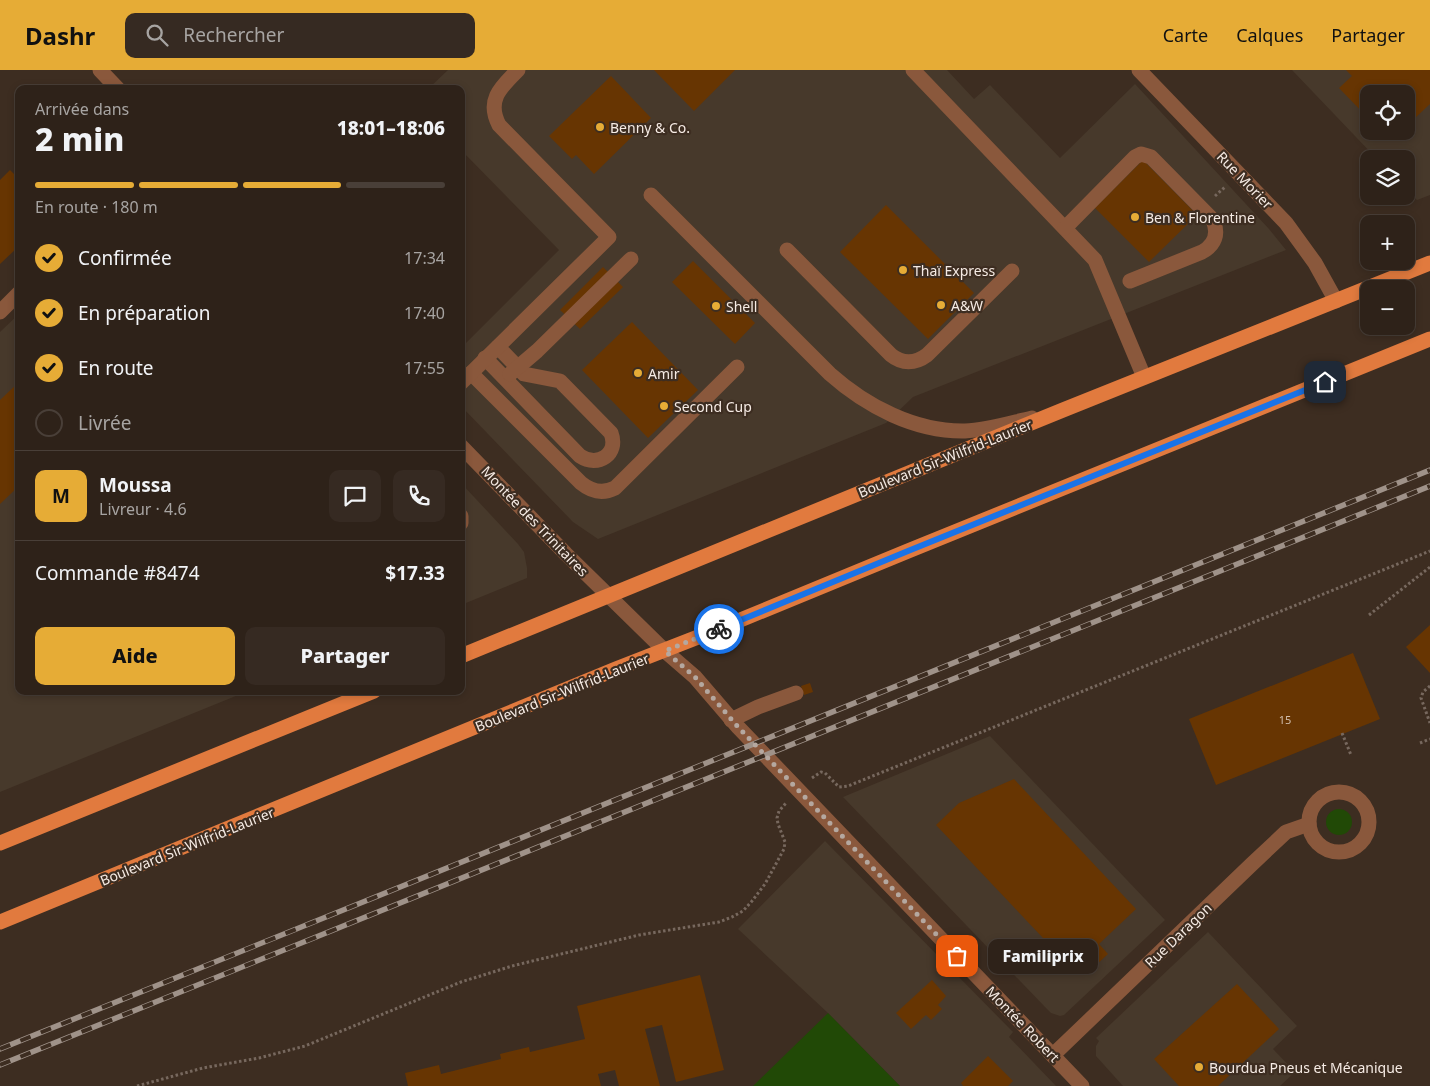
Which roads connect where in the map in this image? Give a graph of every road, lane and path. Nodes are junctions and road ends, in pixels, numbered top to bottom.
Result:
1 (100, 70) edge
2 (518, 70) edge
3 (913, 70) edge
4 (1140, 70) edge
5 (114, 85) edge
6 (1240, 175) junction
7 (651, 195) dead end
8 (1201, 208) junction
9 (1065, 228) junction
10 (787, 250) dead end
11 (631, 259) dead end
12 (1430, 263) edge
13 (1012, 271) dead end
14 (1130, 281) dead end
15 (15, 298) edge
16 (1336, 301) junction
17 (0, 312) edge
18 (1430, 339) edge
19 (498, 347) junction
20 (485, 358) junction
21 (738, 367) dead end
22 (518, 368) junction
23 (1144, 377) junction
24 (466, 378) edge
25 (505, 379) junction
26 (1063, 410) junction
27 (465, 452) edge
28 (1430, 551) edge
29 (1430, 567) edge
30 (609, 596) junction
31 (1369, 614) dead end
32 (665, 651) junction
33 (465, 654) edge
34 (1430, 686) edge
35 (796, 693) dead end
36 (364, 695) edge
37 (731, 720) junction
38 (1430, 723) edge
39 (1342, 734) dead end
40 (1430, 739) edge
41 (1420, 743) dead end
42 (1351, 755) dead end
43 (818, 773) dead end
44 (788, 801) dead end
45 (1309, 824) dead end
46 (0, 843) edge
47 (0, 922) edge
48 (1053, 1055) junction
49 (137, 1086) edge
50 (1082, 1086) edge

1 - 5 street
2 - 19 street
3 - 9 street
4 - 6 street, Rue Morier
6 - 8 path
6 - 16 street, Rue Morier
7 - 26 street
8 - 9 street
8 - 14 street
9 - 23 street
10 - 13 street
11 - 22 street
12 - 16 main road, Boulevard Sir-Wilfrid-Laurier
15 - 17 street
16 - 23 main road, Boulevard Sir-Wilfrid-Laurier
18 - 32 main road, Boulevard Sir-Wilfrid-Laurier
19 - 20 street
19 - 22 street
20 - 24 street
20 - 25 street
21 - 24 street
22 - 25 street
22 - 25 street
23 - 26 main road, Boulevard Sir-Wilfrid-Laurier
26 - 30 main road, Boulevard Sir-Wilfrid-Laurier
27 - 30 street, Montée des Trinitaires
28 - 43 path
29 - 31 path
30 - 32 street, Montée Robert
30 - 33 main road, Boulevard Sir-Wilfrid-Laurier
32 - 37 street, Montée Robert
32 - 47 main road, Boulevard Sir-Wilfrid-Laurier
34 - 38 path
35 - 37 street
36 - 46 main road
37 - 48 street, Montée Robert
39 - 42 path
40 - 41 path
44 - 49 path
45 - 48 street, Rue Daragon
48 - 50 street, Montée Robert

